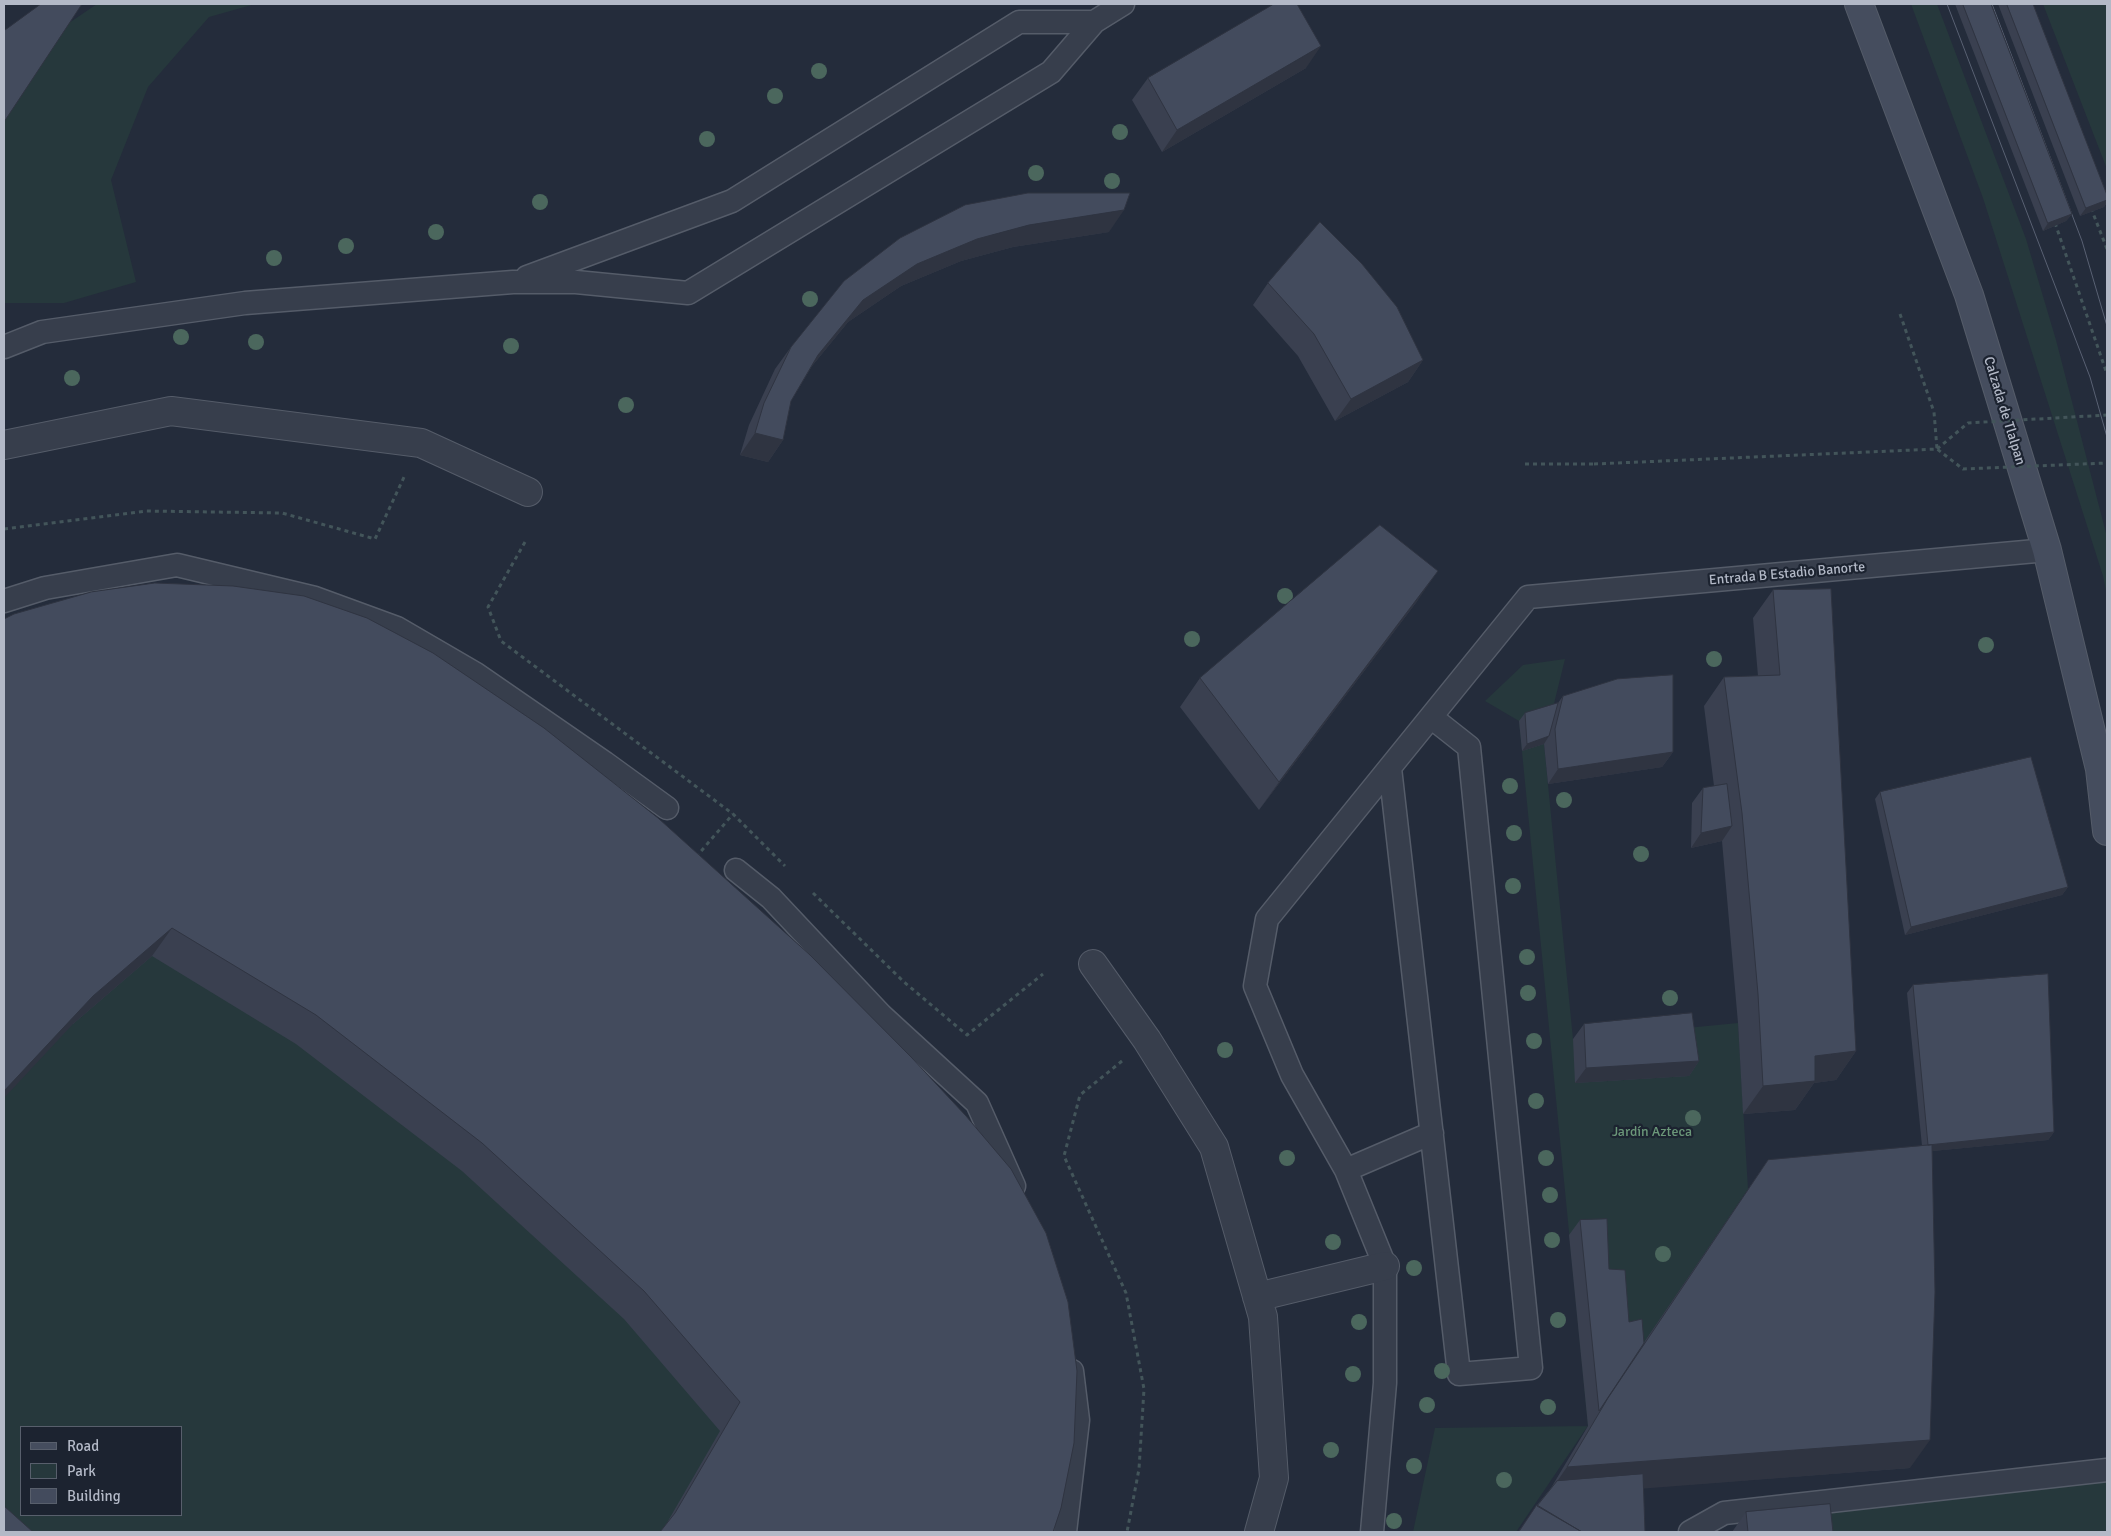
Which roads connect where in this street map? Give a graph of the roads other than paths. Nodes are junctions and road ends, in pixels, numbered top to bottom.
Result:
1 (1123, 4) edge
2 (1859, 4) edge
3 (1094, 22) junction
4 (513, 282) junction
5 (4, 347) edge
6 (4, 445) edge
7 (528, 492) dead end
8 (2047, 550) junction
9 (4, 601) edge
10 (1431, 717) junction
11 (1390, 768) junction
12 (667, 808) dead end
13 (2107, 830) edge
14 (736, 870) dead end
15 (1093, 964) dead end
16 (1432, 1133) junction
17 (1346, 1170) junction
18 (1024, 1209) edge
19 (1385, 1266) junction
20 (1257, 1297) junction
21 (1070, 1353) edge
22 (2107, 1470) edge
23 (1065, 1532) edge
24 (1259, 1532) edge
25 (1372, 1532) edge
26 (1690, 1532) edge

1 - 3 lane
2 - 8 main road, Calzada de Tlalpan
3 - 4 lane
3 - 4 lane
4 - 5 lane
6 - 7 street
8 - 10 lane, Entrada B Estadio Banorte
8 - 13 main road, Calzada de Tlalpan
9 - 12 lane
10 - 11 lane
10 - 16 lane
11 - 16 lane
11 - 17 lane
14 - 18 lane
15 - 20 street
16 - 17 lane
17 - 19 lane
19 - 20 street
19 - 25 lane
20 - 24 street
21 - 23 lane
22 - 26 lane

